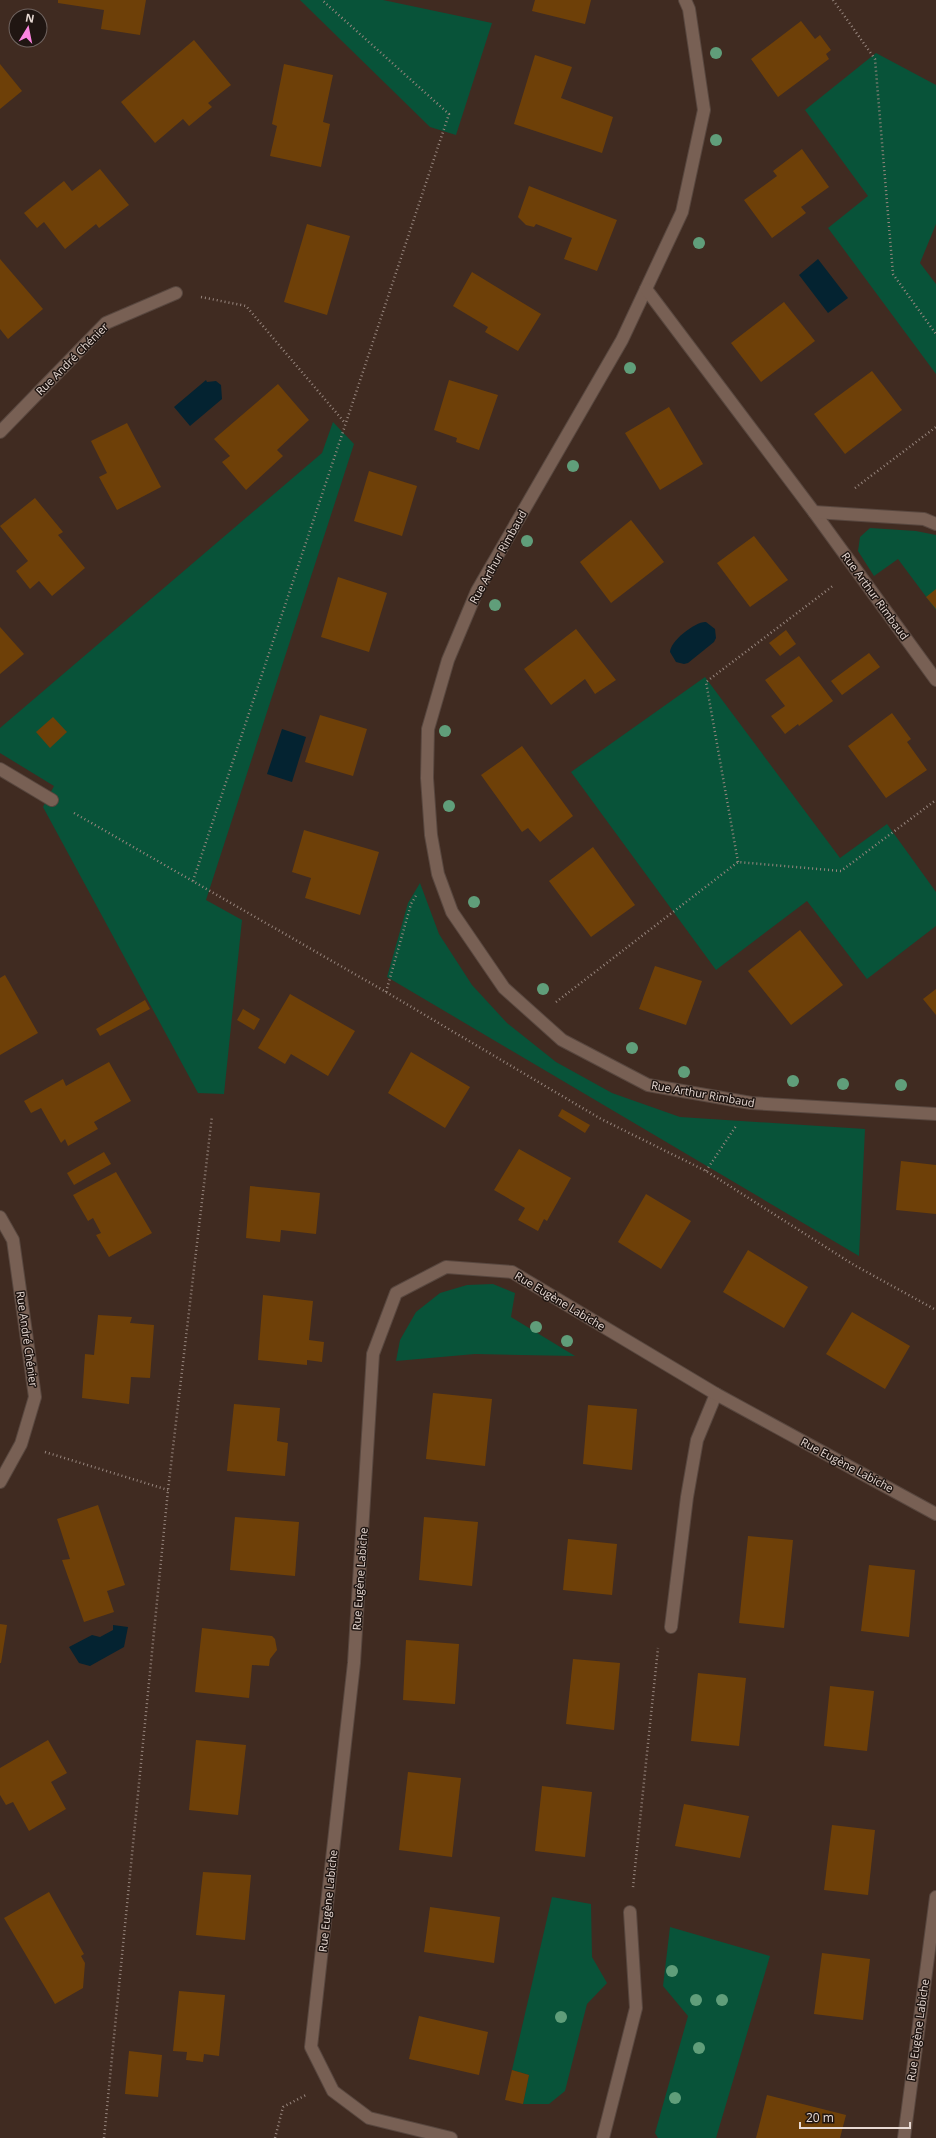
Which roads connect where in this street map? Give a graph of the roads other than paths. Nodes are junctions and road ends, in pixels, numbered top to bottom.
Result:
1 (685, 0) edge
2 (646, 289) junction
3 (176, 293) road end
4 (0, 432) edge
5 (814, 512) junction
6 (936, 524) edge
7 (936, 680) edge
8 (0, 769) edge
9 (52, 800) road end
10 (936, 1114) edge
11 (0, 1217) edge
12 (716, 1394) junction
13 (0, 1482) edge
14 (936, 1514) edge
15 (671, 1627) road end
16 (936, 1898) edge
17 (630, 1912) road end
18 (451, 2138) edge
19 (603, 2138) edge
20 (904, 2138) edge

1 - 2 street, Rue Arthur Rimbaud
2 - 5 street, Rue Arthur Rimbaud
2 - 10 street, Rue Arthur Rimbaud
3 - 4 street, Rue André Chénier
5 - 6 street
5 - 7 street, Rue Arthur Rimbaud
8 - 9 street
11 - 13 street, Rue André Chénier
12 - 14 street, Rue Eugène Labiche
12 - 15 street
12 - 18 street, Rue Eugène Labiche
16 - 20 street, Rue Eugène Labiche
17 - 19 street

